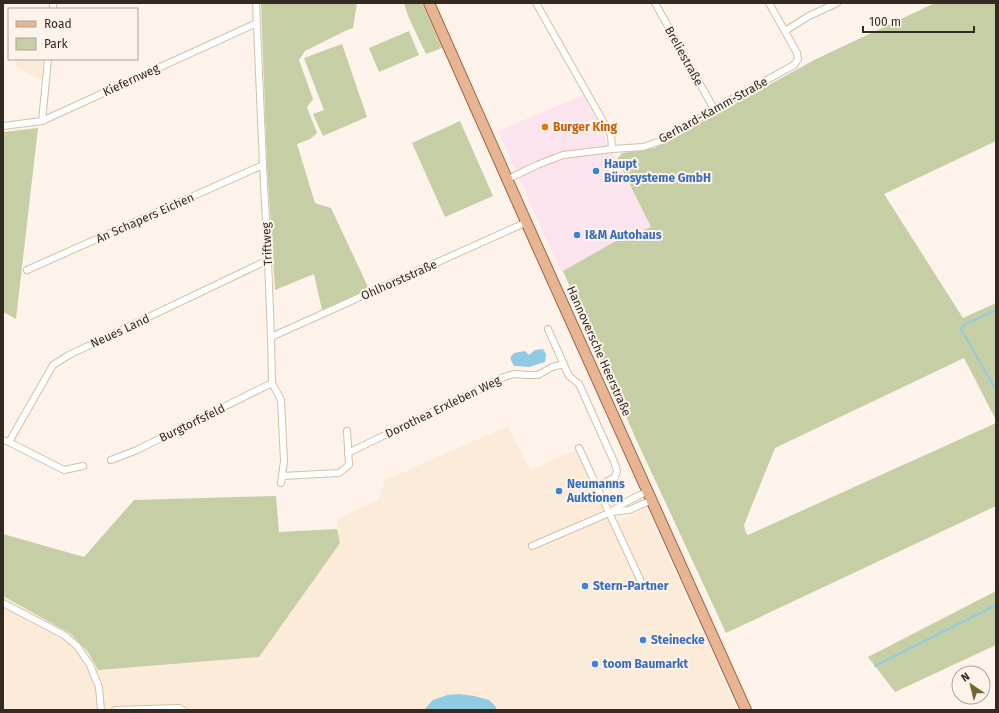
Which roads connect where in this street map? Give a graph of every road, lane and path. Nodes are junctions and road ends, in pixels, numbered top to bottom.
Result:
1 (256, 3) edge
2 (429, 3) edge
3 (536, 3) edge
4 (654, 3) edge
5 (769, 3) edge
6 (837, 3) edge
7 (257, 23) junction
8 (785, 31) junction
9 (48, 60) edge
10 (714, 109) junction
11 (42, 121) junction
12 (3, 126) edge
13 (612, 149) junction
14 (263, 166) junction
15 (508, 179) junction
16 (527, 222) junction
17 (268, 260) junction
18 (27, 270) dead end
19 (548, 329) dead end
20 (272, 337) junction
21 (564, 364) junction
22 (272, 384) junction
23 (347, 431) dead end
24 (6, 441) edge
25 (579, 448) dead end
26 (348, 453) junction
27 (111, 460) dead end
28 (83, 466) dead end
29 (282, 476) junction
30 (281, 483) dead end
31 (597, 487) junction
32 (650, 496) junction
33 (609, 513) junction
34 (532, 546) dead end
35 (644, 588) dead end
36 (3, 603) edge
37 (101, 710) edge
38 (115, 710) edge
39 (183, 710) edge
40 (746, 710) edge

1 - 7 street, Triftweg
2 - 15 main road, Hannoversche Heerstraße
3 - 13 street
4 - 10 street, Breliestraße
5 - 8 street
6 - 8 street
7 - 11 street, Kiefernweg
7 - 14 street, Triftweg
8 - 10 street, Gerhard-Kamm-Straße
9 - 11 street
10 - 13 street, Gerhard-Kamm-Straße
11 - 12 street, Kiefernweg
13 - 15 street, Gerhard-Kamm-Straße
14 - 17 street, Triftweg
14 - 18 street, An Schapers Eichen
15 - 16 main road, Hannoversche Heerstraße
16 - 20 street, Ohlhorststraße
16 - 32 main road, Hannoversche Heerstraße
17 - 20 street, Triftweg
17 - 24 street, Neues Land
19 - 21 street
20 - 22 street, Triftweg
21 - 26 street, Dorothea Erxleben Weg
21 - 31 street
22 - 27 street, Burgtorfsfeld
22 - 29 street, Triftweg
23 - 26 street
24 - 28 street, Neues Land
25 - 31 street
26 - 29 street
29 - 30 street, Triftweg
31 - 33 street
32 - 33 street
32 - 33 street
32 - 40 main road, Hannoversche Heerstraße
33 - 34 street
33 - 35 street
36 - 37 street
38 - 39 street

